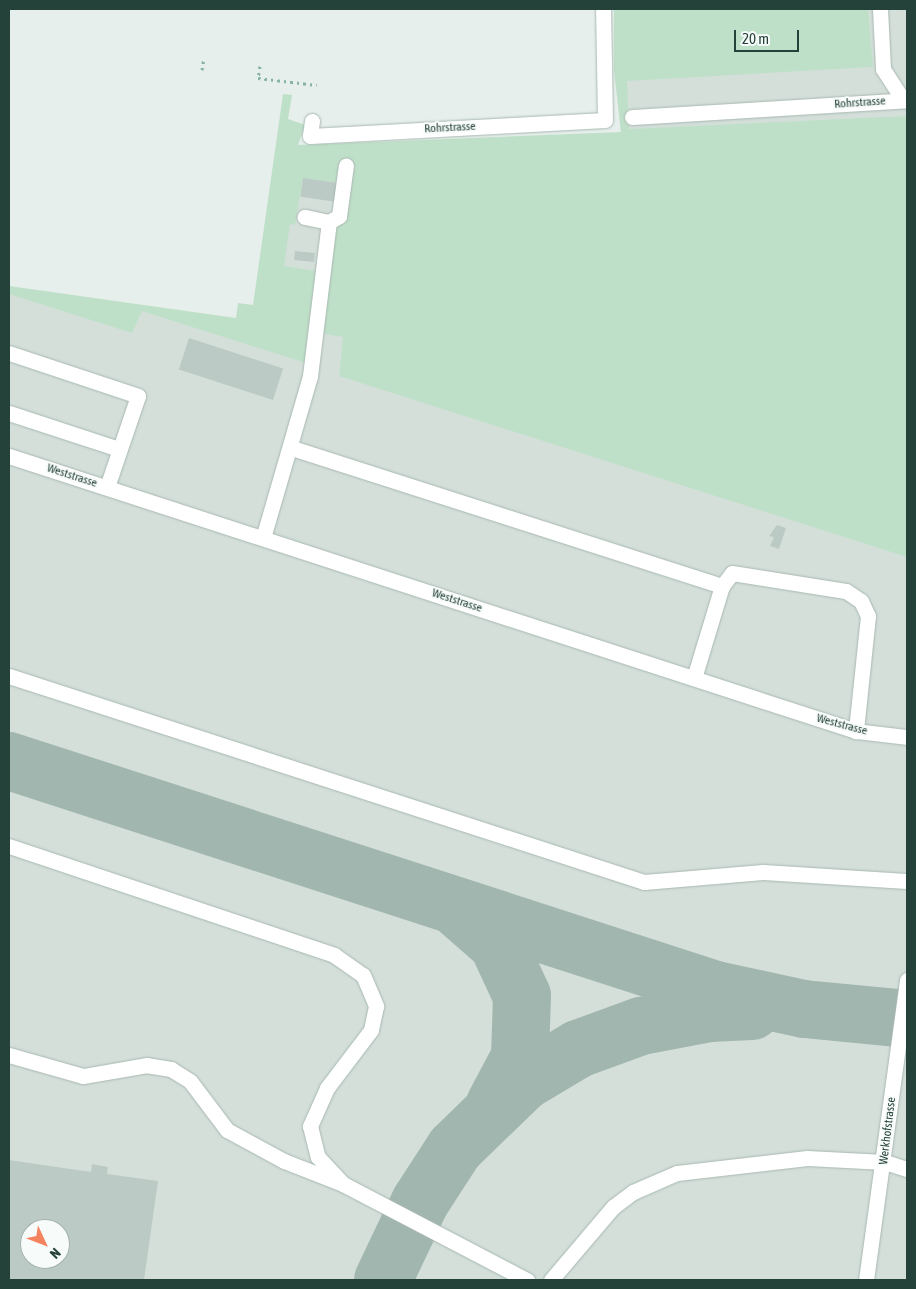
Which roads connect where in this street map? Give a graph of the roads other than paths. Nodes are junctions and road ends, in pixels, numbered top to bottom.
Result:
1 (603, 9) edge
2 (880, 9) edge
3 (905, 100) edge
4 (632, 117) dead end
5 (312, 121) dead end
6 (346, 165) dead end
7 (305, 216) dead end
8 (329, 222) junction
9 (9, 353) edge
10 (9, 413) edge
11 (292, 448) junction
12 (119, 449) junction
13 (9, 456) edge
14 (107, 487) junction
15 (263, 538) junction
16 (722, 586) junction
17 (9, 676) edge
18 (694, 678) junction
19 (856, 731) junction
20 (907, 737) edge
21 (9, 846) edge
22 (907, 881) edge
23 (907, 980) edge
24 (9, 1055) edge
25 (885, 1162) junction
26 (907, 1169) edge
27 (342, 1184) junction
28 (527, 1280) edge
29 (551, 1280) edge
30 (866, 1280) edge

1 - 5 lane, Rohrstrasse
2 - 3 lane
3 - 4 lane, Rohrstrasse
6 - 8 lane
7 - 8 lane
8 - 11 lane
9 - 12 lane
10 - 12 lane
11 - 15 lane
11 - 16 lane
12 - 14 lane
13 - 14 lane, Weststrasse
14 - 15 lane, Weststrasse
15 - 18 lane, Weststrasse
16 - 18 lane
16 - 19 lane
17 - 22 lane
18 - 19 lane, Weststrasse
19 - 20 lane, Weststrasse
21 - 27 lane
23 - 25 lane, Werkhofstrasse
24 - 27 lane
25 - 26 lane
25 - 29 lane
25 - 30 lane, Werkhofstrasse
27 - 28 lane

